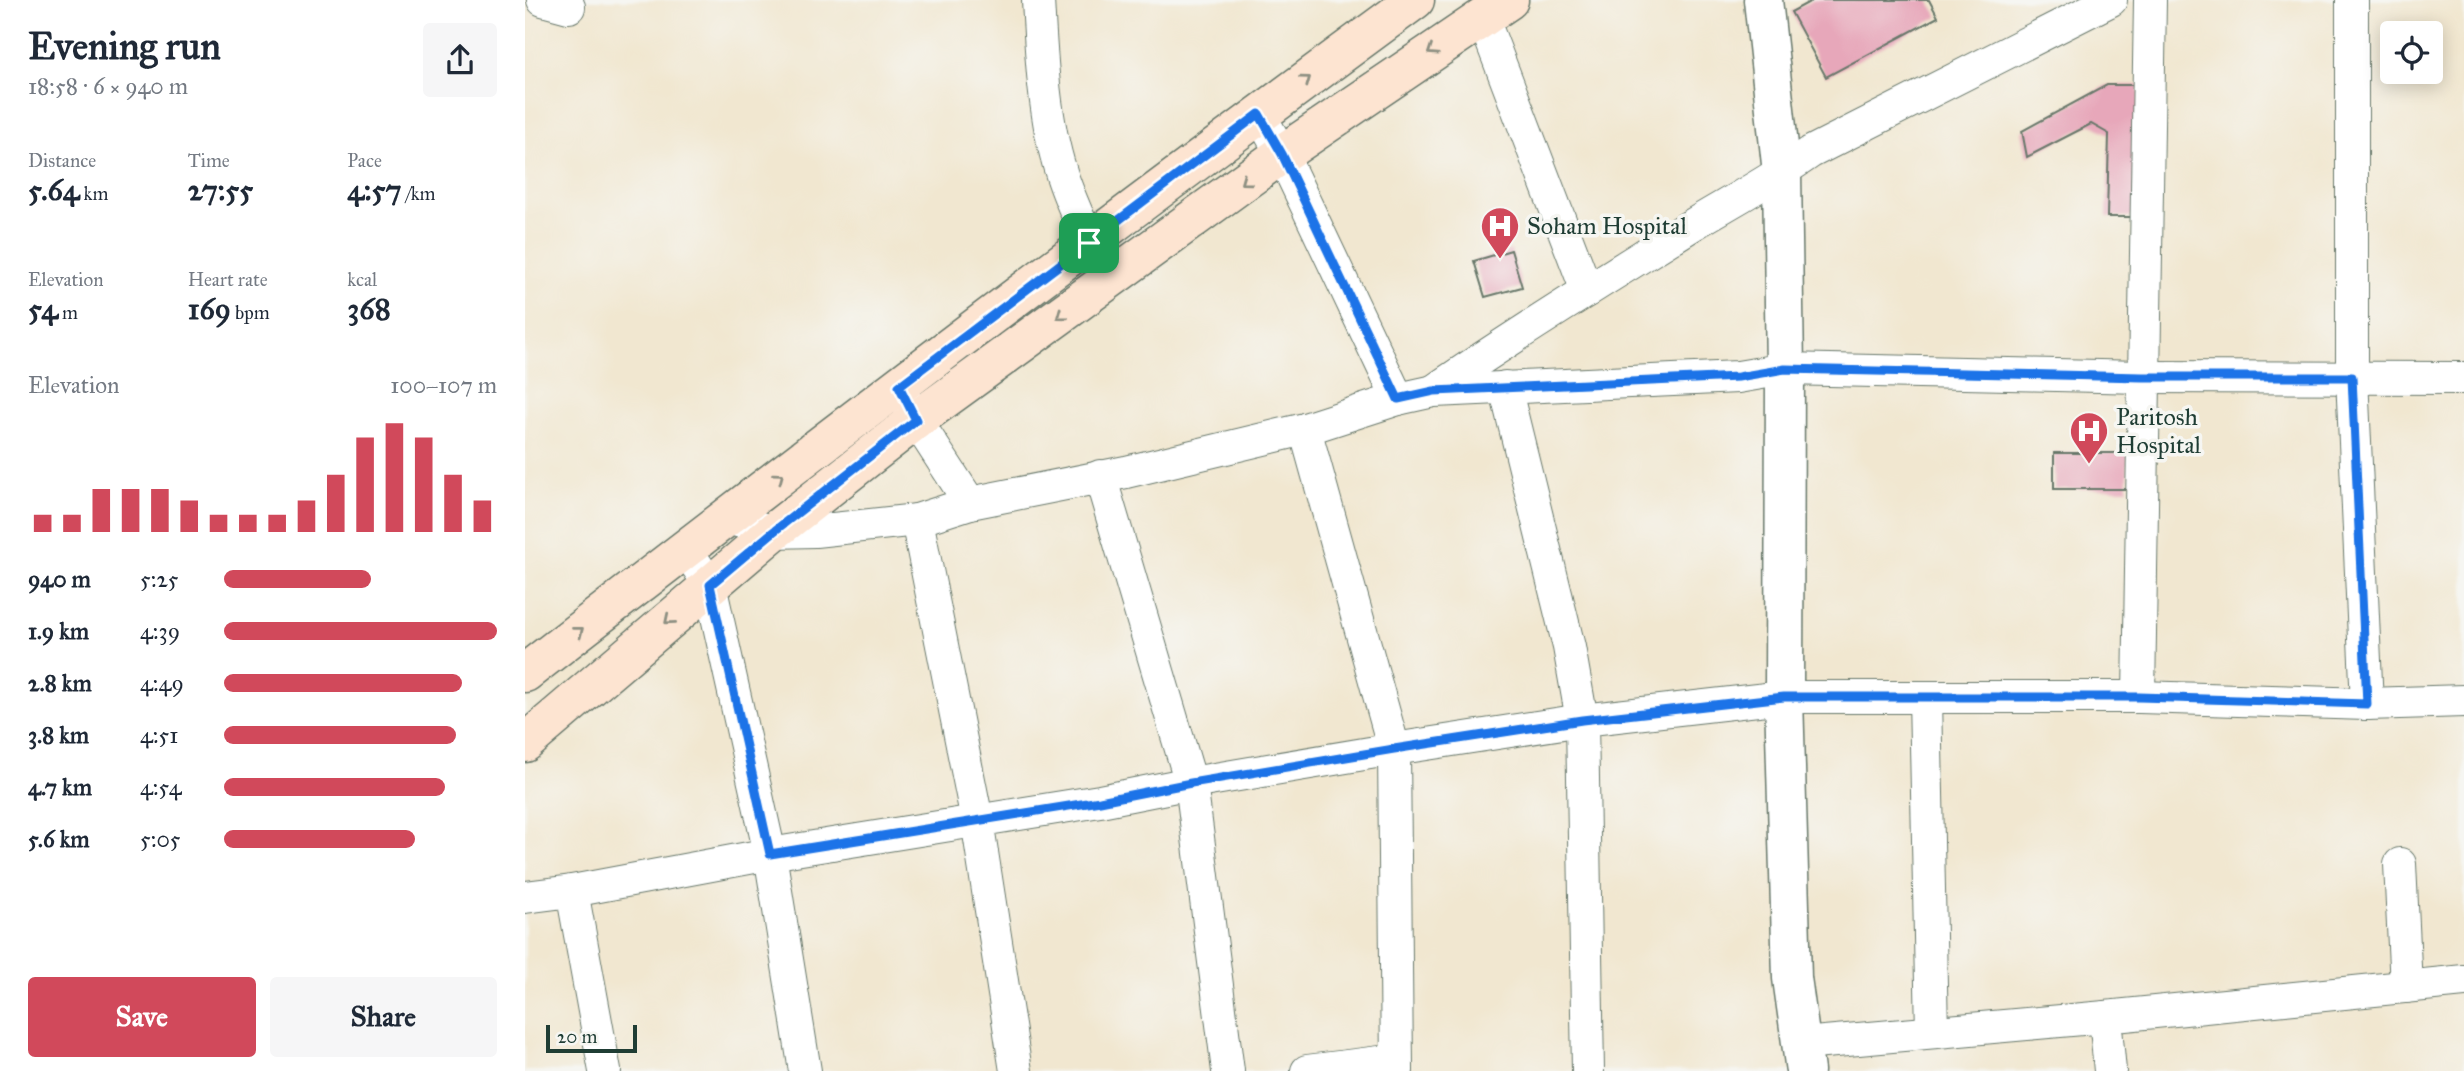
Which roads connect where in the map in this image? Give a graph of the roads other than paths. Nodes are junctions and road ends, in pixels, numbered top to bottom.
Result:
1 (1038, 0) edge
2 (1415, 0) edge
3 (1763, 0) edge
4 (2111, 0) edge
5 (2150, 0) edge
6 (2352, 0) edge
7 (1496, 8) edge
8 (2077, 8) edge
9 (1259, 114) junction
10 (1282, 154) junction
11 (1782, 173) junction
12 (1089, 243) junction
13 (1587, 291) junction
14 (1785, 369) junction
15 (2142, 377) junction
16 (2352, 377) junction
17 (2464, 378) edge
18 (899, 386) junction
19 (1505, 387) junction
20 (1434, 391) junction
21 (1398, 399) junction
22 (916, 420) junction
23 (1305, 429) junction
24 (1100, 476) junction
25 (970, 503) junction
26 (726, 517) junction
27 (917, 520) junction
28 (773, 532) junction
29 (685, 548) junction
30 (710, 585) junction
31 (525, 673) edge
32 (1784, 697) junction
33 (1925, 697) junction
34 (2139, 697) junction
35 (2464, 701) edge
36 (2367, 704) junction
37 (1582, 720) junction
38 (525, 743) edge
39 (1394, 749) junction
40 (1191, 783) junction
41 (977, 820) junction
42 (770, 854) junction
43 (2400, 864) dead end
44 (572, 891) junction
45 (525, 897) edge
46 (2464, 981) edge
47 (2406, 987) junction
48 (2105, 1017) junction
49 (1932, 1032) junction
50 (1803, 1058) edge
51 (1397, 1065) edge
52 (605, 1071) edge
53 (805, 1071) edge
54 (1016, 1071) edge
55 (1228, 1071) edge
56 (1307, 1071) edge
57 (1588, 1071) edge
58 (2109, 1071) edge

1 - 12 street
9 -> 2 main road
3 - 11 street
4 - 8 street
5 - 15 street
6 - 16 street
7 -> 10 main road
7 - 13 street
8 - 11 street
9 - 10 street
9 - 12 main road
10 - 21 street
10 -> 22 main road
11 - 13 street
11 - 14 street
12 - 18 main road
13 - 20 street
14 - 15 street
14 - 19 street
14 - 32 street
15 - 16 street
15 - 34 street
16 - 17 street
16 - 36 street
18 - 22 street
26 -> 18 main road
19 - 20 street
19 - 37 street
20 - 21 street
21 - 23 street
22 - 25 street
22 - 28 main road
23 - 24 street
23 - 39 street
24 - 25 street
24 - 40 street
25 - 27 street
26 - 28 street
26 - 29 main road
27 - 28 street
27 - 41 street
28 - 30 main road
29 - 30 street
31 -> 29 main road
30 -> 38 main road
30 - 42 street
32 - 33 street
32 - 37 street
32 - 50 street
33 - 34 street
33 - 49 street
34 - 36 street
35 - 36 street
37 - 39 street
37 - 57 street
39 - 40 street
39 - 51 street
40 - 41 street
40 - 55 street
41 - 42 street
41 - 54 street
42 - 44 street
42 - 53 street
43 - 47 street
44 - 45 street
44 - 52 street
46 - 47 street
47 - 48 street
48 - 49 street
48 - 58 street
49 - 50 street
51 - 56 street

